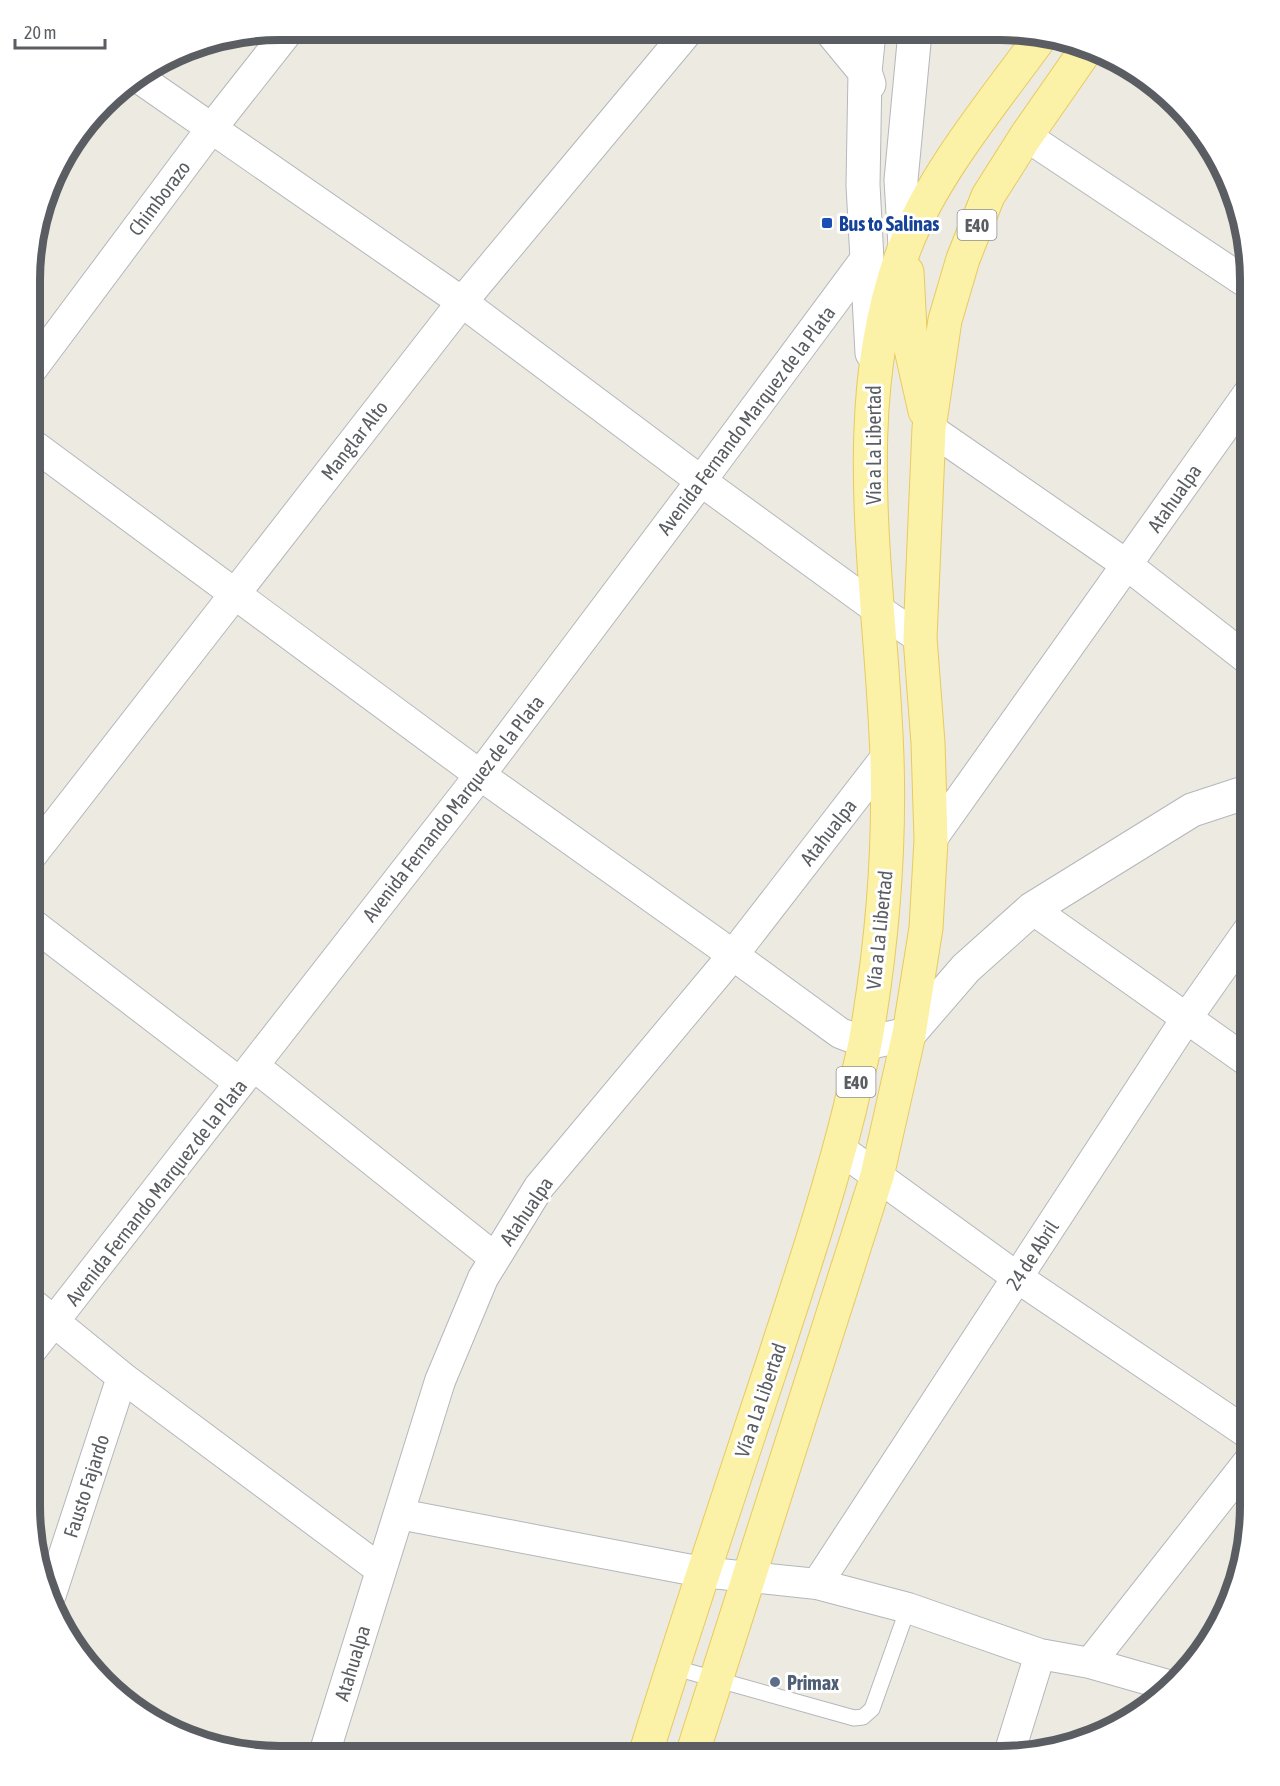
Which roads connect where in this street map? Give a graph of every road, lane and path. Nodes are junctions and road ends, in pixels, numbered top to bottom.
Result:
1 (281, 40) edge
2 (680, 40) edge
3 (839, 40) edge
4 (868, 40) edge
5 (914, 40) edge
6 (1036, 44) edge
7 (1082, 55) edge
8 (865, 72) junction
9 (145, 82) edge
10 (211, 129) junction
11 (1026, 136) junction
12 (901, 180) junction
13 (905, 246) junction
14 (867, 256) junction
15 (1240, 278) edge
16 (462, 302) junction
17 (40, 358) edge
18 (873, 378) junction
19 (1240, 405) edge
20 (929, 428) junction
21 (40, 450) edge
22 (701, 481) junction
23 (1127, 565) junction
24 (234, 594) junction
25 (877, 609) junction
26 (920, 638) junction
27 (1240, 653) edge
28 (887, 756) junction
29 (480, 775) junction
30 (1240, 794) edge
31 (931, 840) junction
32 (40, 844) edge
33 (1032, 909) junction
34 (40, 929) edge
35 (1240, 942) edge
36 (733, 955) junction
37 (1186, 1019) junction
38 (909, 1034) junction
39 (866, 1042) junction
40 (1240, 1056) edge
41 (247, 1075) junction
42 (840, 1149) junction
43 (877, 1176) junction
44 (495, 1258) junction
45 (1018, 1278) junction
46 (40, 1310) edge
47 (55, 1322) junction
48 (40, 1340) edge
49 (122, 1377) junction
50 (1240, 1427) edge
51 (1240, 1474) edge
52 (399, 1514) junction
53 (381, 1570) junction
54 (702, 1572) junction
55 (750, 1576) junction
56 (818, 1584) junction
57 (54, 1585) edge
58 (908, 1608) junction
59 (1040, 1653) junction
60 (1090, 1663) junction
61 (672, 1667) junction
62 (716, 1679) junction
63 (1161, 1683) edge
64 (1012, 1745) edge
65 (326, 1746) edge
66 (648, 1746) edge
67 (695, 1746) edge

1 - 10 street, Chimborazo
2 - 16 street, Manglar Alto
3 - 8 main road, Vía a La Libertad
4 - 8 main road, Vía a La Libertad
5 - 12 main road, Vía a La Libertad
6 - 13 main road, E40
7 - 11 main road, E40
8 - 12 main road, Vía a La Libertad
8 - 14 main road, Vía a La Libertad
9 - 10 street
10 - 16 street
10 - 17 street, Chimborazo
11 - 15 street
11 - 20 main road, E40
12 - 13 main road, Vía a La Libertad
13 - 18 main road, E40
13 - 20 main road
14 - 18 main road, Vía a La Libertad
14 - 22 street, Avenida Fernando Marquez de la Plata
16 - 22 street
16 - 24 street, Manglar Alto
18 - 25 main road, Vía a La Libertad / E40
19 - 23 street, Atahualpa
20 - 23 street
20 - 26 main road, E40
21 - 24 street
22 - 25 street
22 - 29 street, Avenida Fernando Marquez de la Plata
23 - 27 street
23 - 31 street, Atahualpa
24 - 29 street
24 - 32 street, Manglar Alto
25 - 26 street
25 - 28 main road, Vía a La Libertad / E40
26 - 31 main road, E40
28 - 36 street, Atahualpa
28 - 39 main road, Vía a La Libertad / E40
29 - 36 street
29 - 41 street, Avenida Fernando Marquez de la Plata
30 - 33 main road
31 - 38 main road, E40
33 - 37 street
33 - 38 main road
34 - 41 street
35 - 37 street, 24 de Abril
36 - 39 street
36 - 44 street, Atahualpa
37 - 40 street
37 - 45 street, 24 de Abril
38 - 39 main road
38 - 43 main road, E40
39 - 42 main road, Vía a La Libertad / E40
41 - 44 street
41 - 47 street, Avenida Fernando Marquez de la Plata
42 - 43 street
42 - 54 main road, Vía a La Libertad / E40
43 - 45 street
43 - 55 main road, E40
44 - 52 street, Atahualpa
45 - 50 street
45 - 56 street, 24 de Abril
46 - 47 street
47 - 48 street, Avenida Fernando Marquez de la Plata
47 - 49 street
49 - 53 street
49 - 57 street, Fausto Fajardo
51 - 60 street
52 - 53 street, Atahualpa
52 - 54 street
53 - 65 street, Atahualpa
54 - 55 street
54 - 61 main road, Vía a La Libertad / E40
55 - 56 street
55 - 62 main road, E40
56 - 58 street
58 - 59 street
58 - 62 lane
59 - 60 street
59 - 64 street
60 - 63 street
61 - 62 lane
61 - 66 main road, Vía a La Libertad / E40
62 - 67 main road, E40

